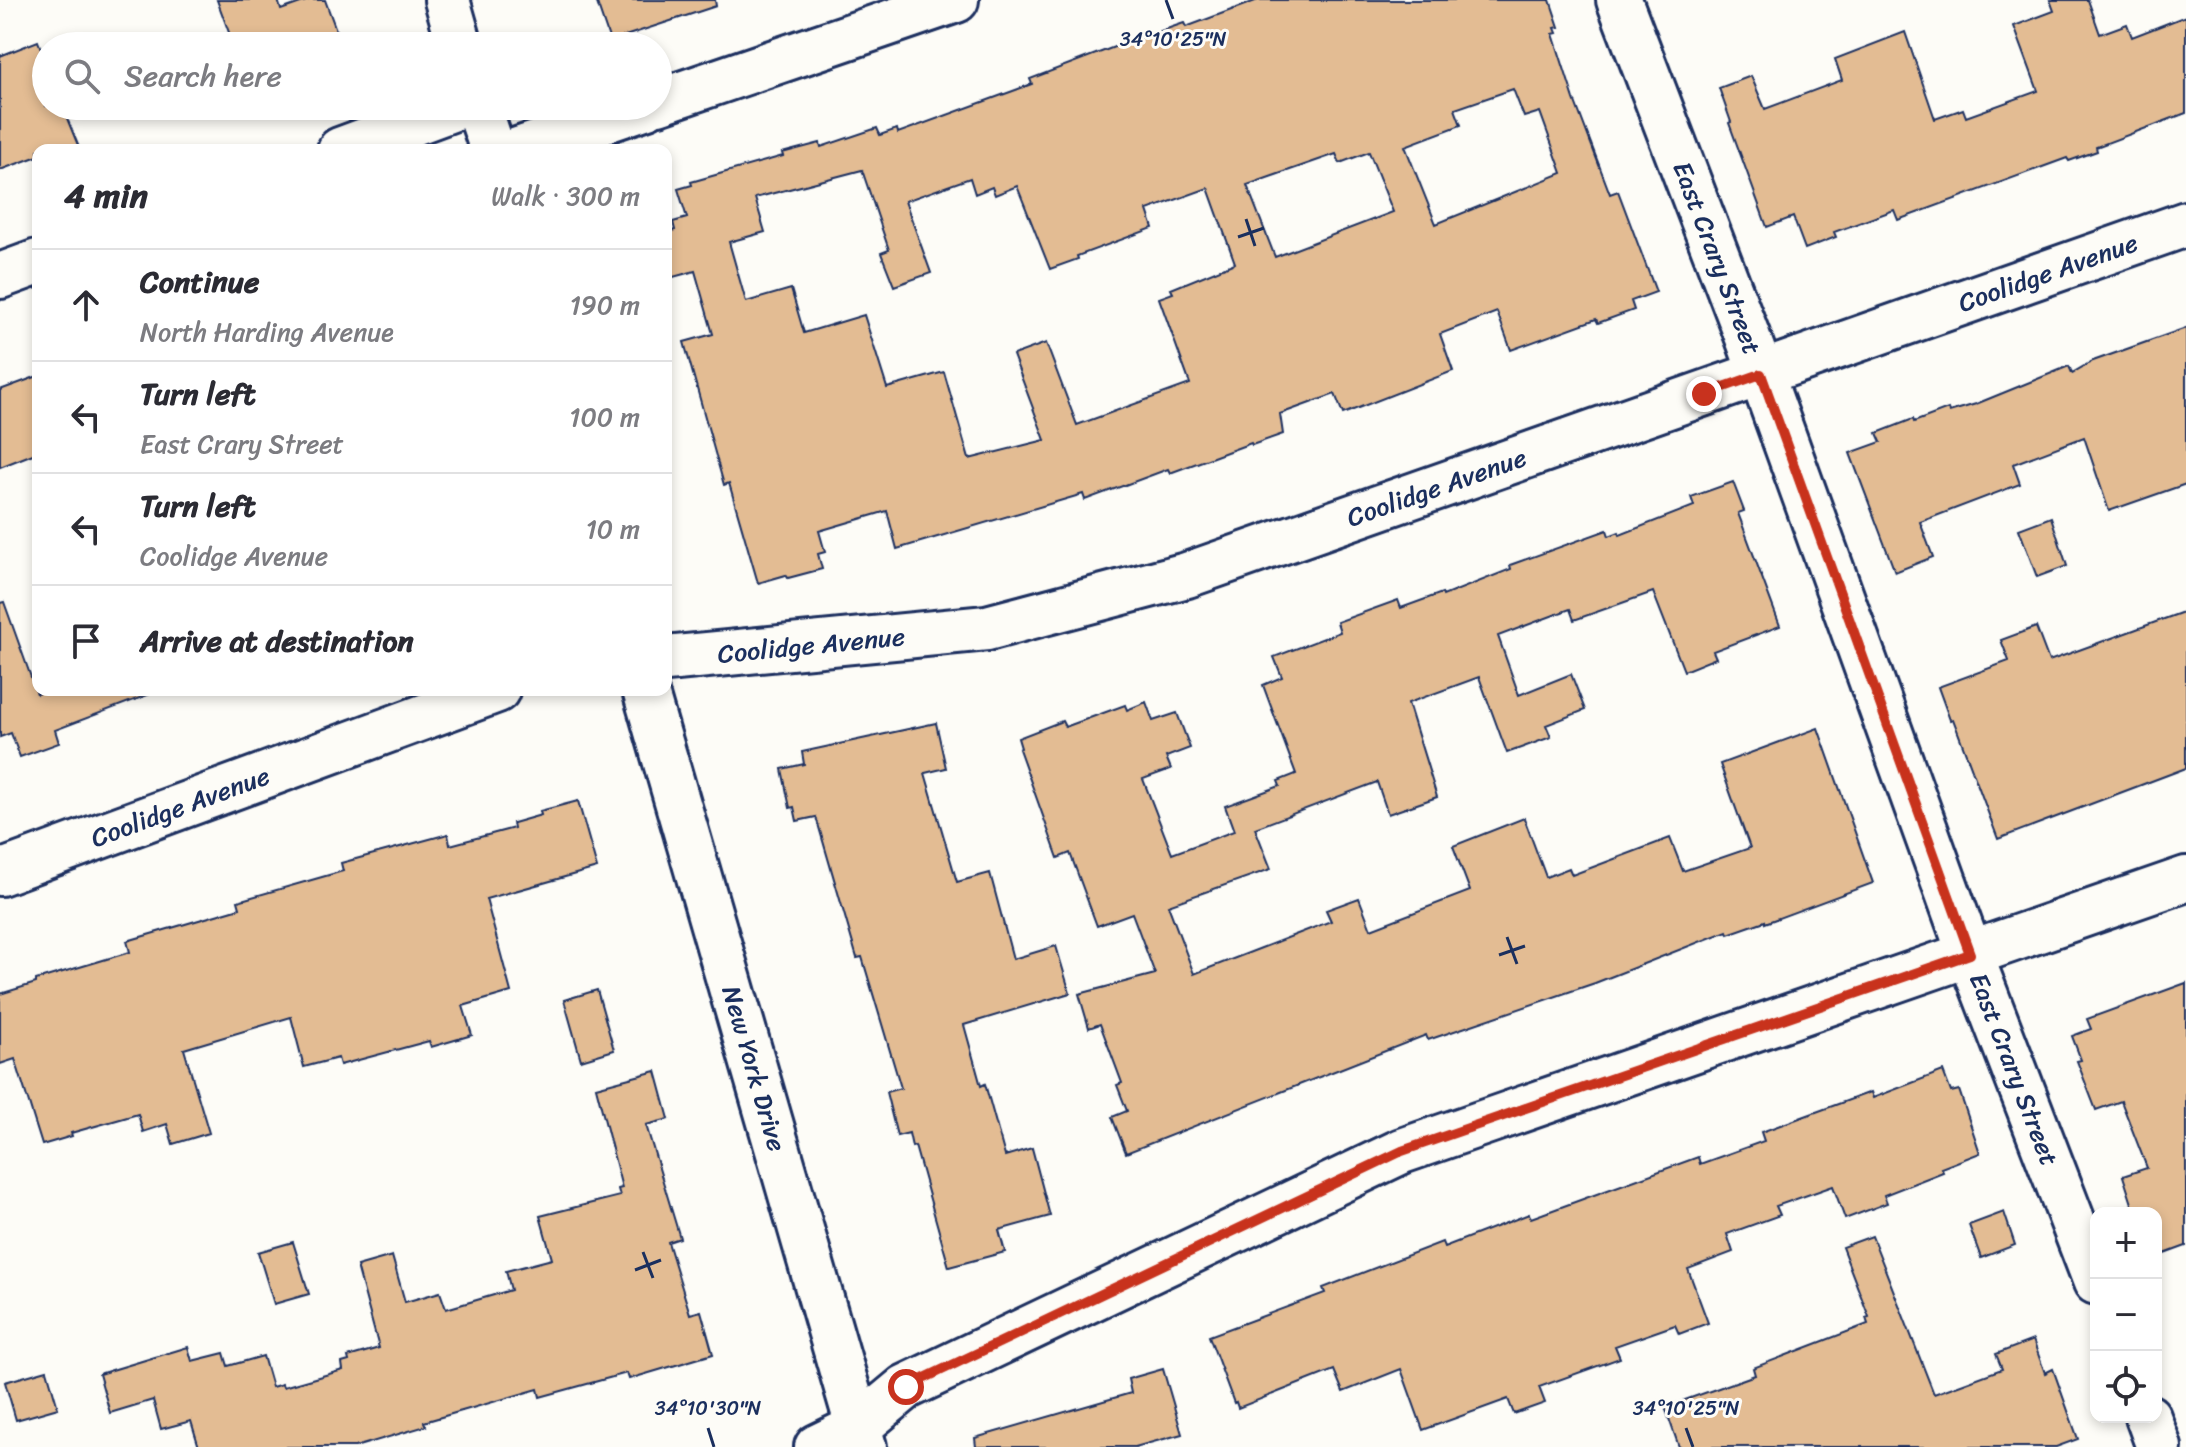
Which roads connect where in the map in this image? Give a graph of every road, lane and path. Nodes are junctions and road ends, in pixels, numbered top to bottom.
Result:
1 (447, 0) edge
2 (956, 0) edge
3 (1619, 0) edge
4 (456, 32) edge
5 (672, 97) edge
6 (421, 120) edge
7 (483, 120) edge
8 (606, 120) edge
9 (356, 144) edge
10 (491, 144) edge
11 (536, 144) edge
12 (2186, 224) edge
13 (32, 264) edge
14 (0, 276) edge
15 (1761, 374) junction
16 (672, 658) edge
17 (481, 696) edge
18 (647, 696) edge
19 (0, 873) edge
20 (2186, 879) edge
21 (1970, 954) junction
22 (2095, 1279) edge
23 (2150, 1423) edge
24 (861, 1437) edge
25 (817, 1447) edge
26 (2159, 1447) edge

1 - 4 street
2 - 5 street
3 - 15 street, East Crary Street
6 - 9 street
7 - 10 street
8 - 11 street
12 - 15 street, Coolidge Avenue
13 - 14 street
15 - 16 street, Coolidge Avenue
15 - 21 street, East Crary Street
17 - 19 street, Coolidge Avenue
18 - 24 street, New York Drive
20 - 21 street
21 - 22 street, East Crary Street
21 - 24 street
23 - 26 street
24 - 25 street

